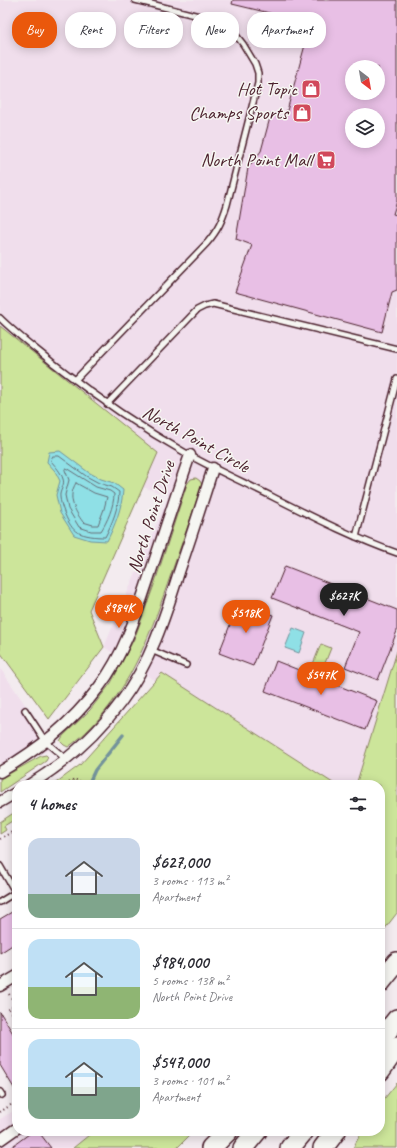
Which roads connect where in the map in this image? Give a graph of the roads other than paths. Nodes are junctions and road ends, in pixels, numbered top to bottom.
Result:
1 (135, 0) edge
2 (0, 318) edge
3 (397, 349) edge
4 (397, 379) edge
5 (75, 380) junction
6 (107, 404) junction
7 (190, 455) junction
8 (213, 468) junction
9 (356, 537) junction
10 (397, 553) edge
11 (151, 650) junction
12 (186, 665) dead end
13 (25, 710) dead end
14 (46, 742) junction
15 (67, 760) junction
16 (0, 772) edge
17 (37, 780) edge
18 (12, 795) edge
19 (0, 802) edge
20 (0, 866) edge
21 (12, 887) edge
22 (12, 896) edge
23 (0, 902) edge
24 (397, 962) edge
25 (385, 977) edge
26 (12, 979) edge
27 (0, 986) edge
28 (397, 1019) edge
29 (385, 1034) edge
30 (397, 1047) edge
31 (385, 1064) edge
32 (12, 1132) edge
33 (223, 1136) edge
34 (253, 1136) edge
35 (300, 1136) edge
36 (332, 1136) edge
37 (0, 1140) edge
38 (211, 1148) edge
39 (243, 1148) edge
40 (290, 1148) edge
41 (324, 1148) edge

1 - 5 lane
2 - 5 lane, North Point Circle
3 - 6 lane
4 - 9 lane
5 - 6 lane, North Point Circle
6 - 7 lane, North Point Circle
7 - 8 lane, North Point Circle
7 - 14 street, North Point Drive
8 - 9 lane, North Point Circle
8 - 11 street
9 - 10 lane, North Point Circle
11 - 12 lane
11 - 15 street
13 - 14 lane
14 - 15 lane
14 - 16 street, North Point Drive
15 - 17 street
18 - 19 street
20 - 21 lane
22 - 23 lane
24 - 25 highway
26 - 27 street
28 - 29 highway
30 - 31 highway
32 - 37 street
33 - 38 highway
34 - 39 highway
35 - 40 highway
36 - 41 highway

